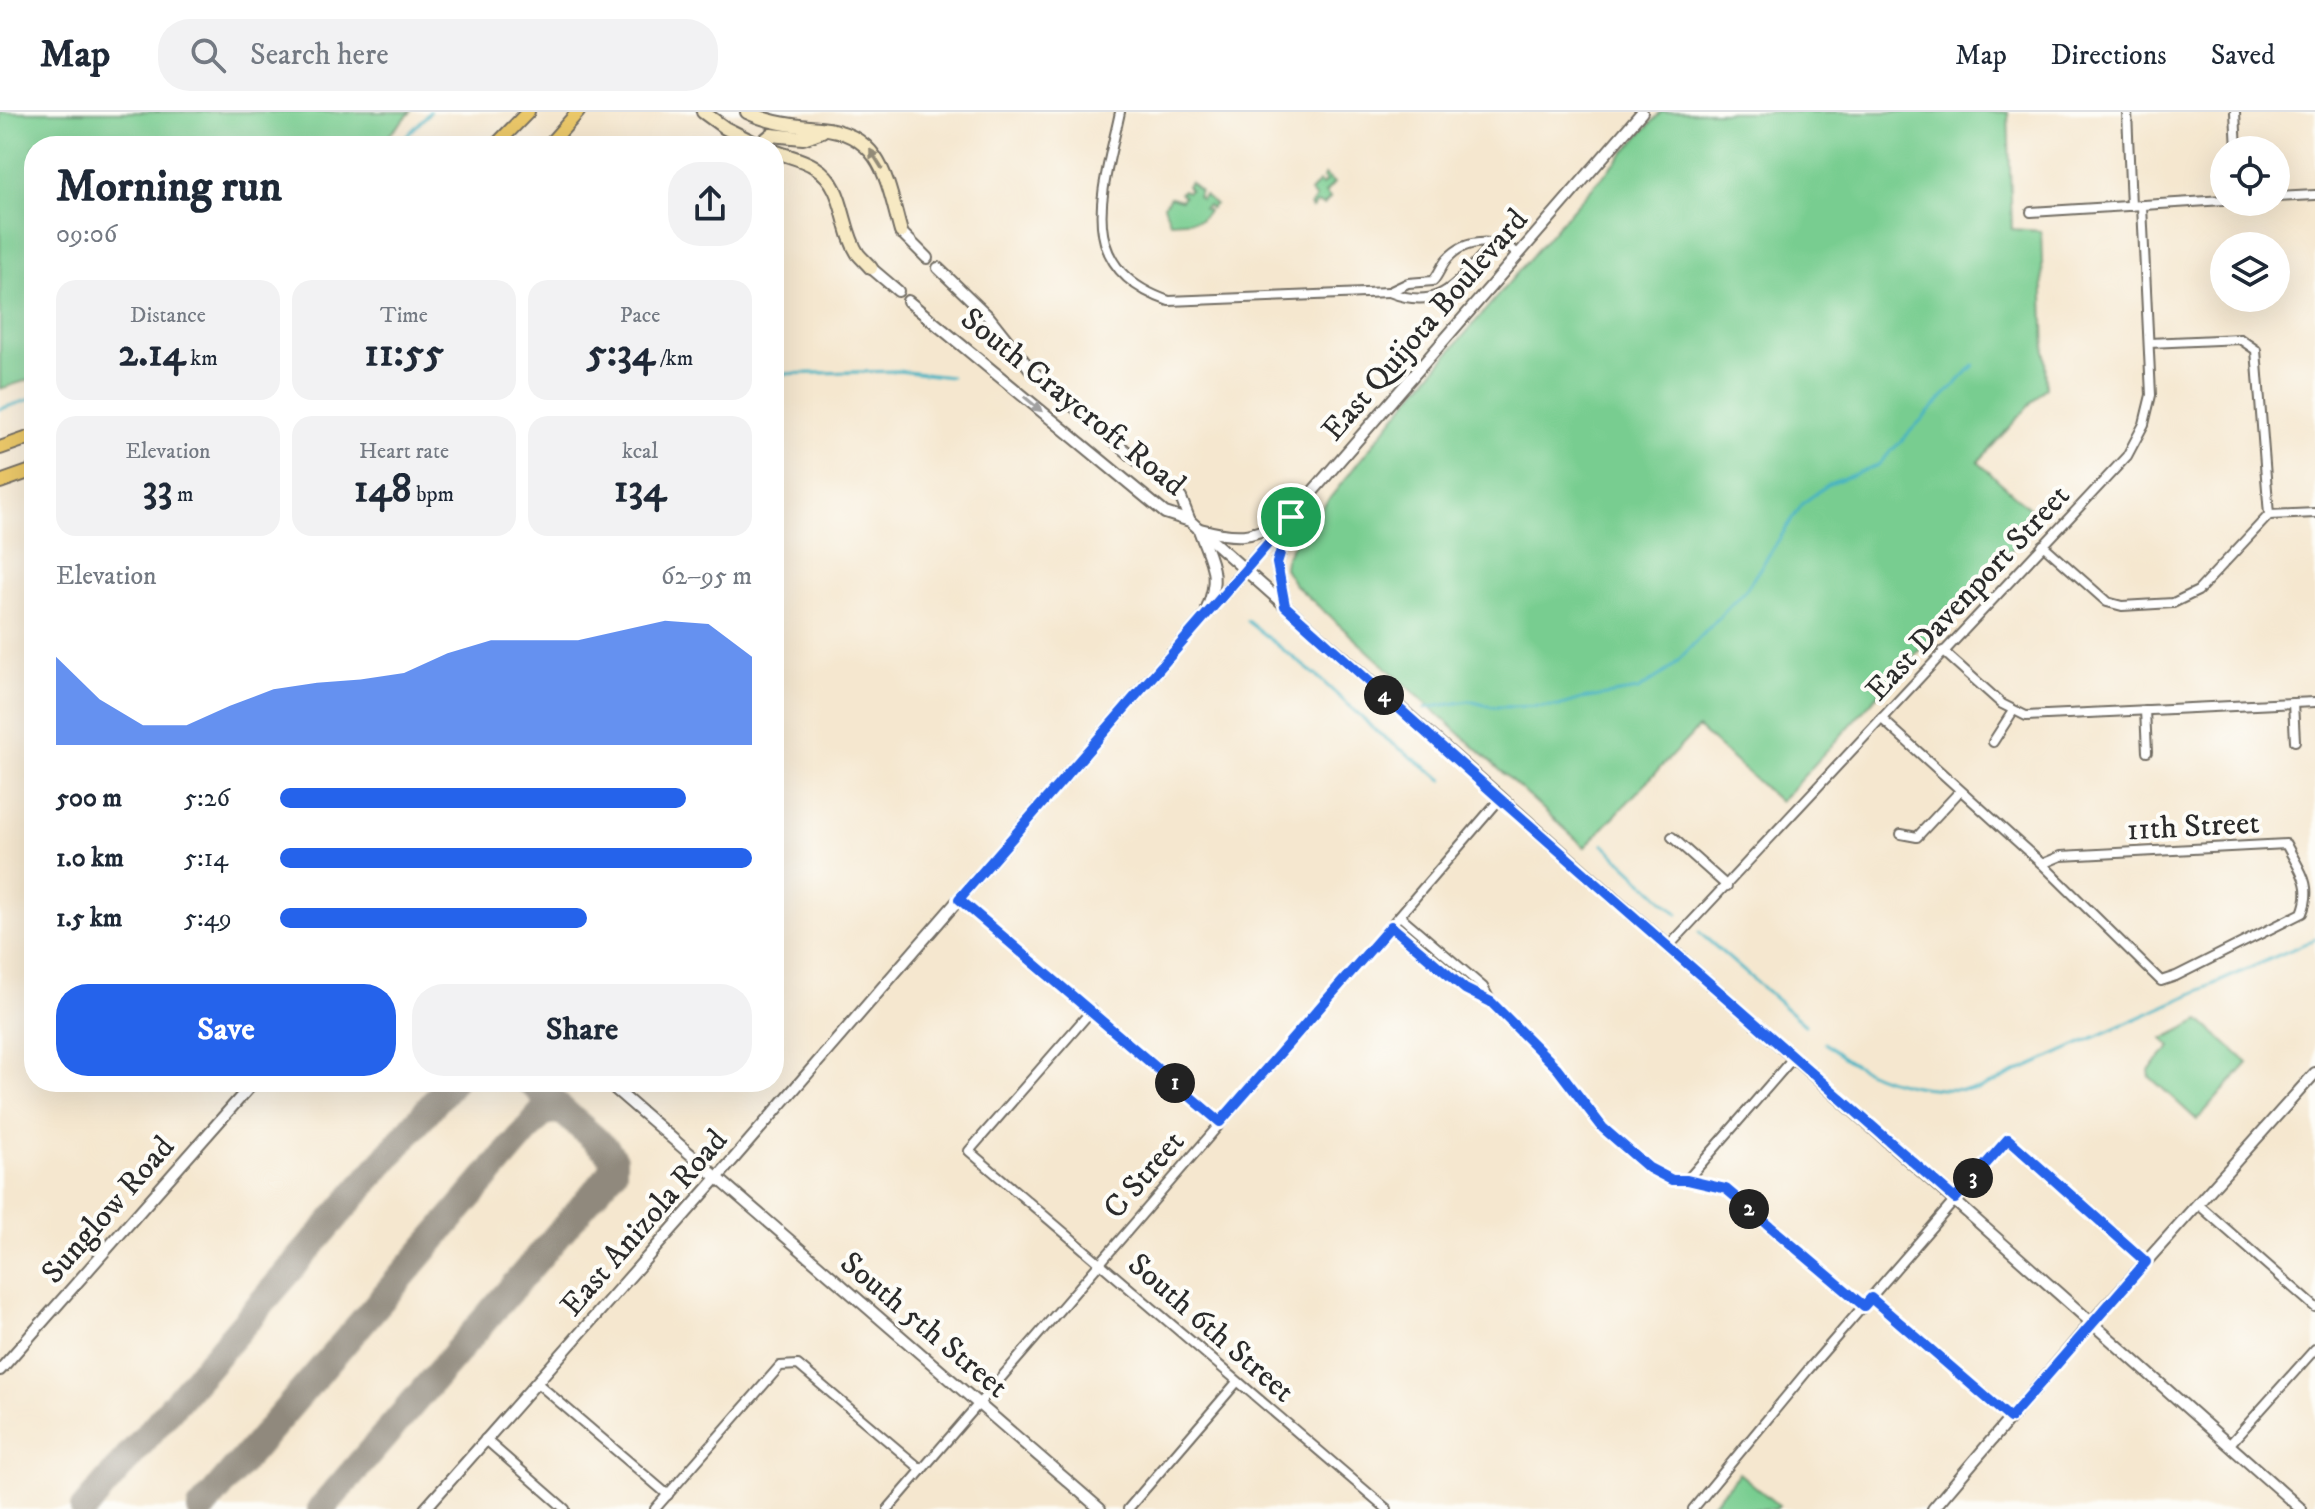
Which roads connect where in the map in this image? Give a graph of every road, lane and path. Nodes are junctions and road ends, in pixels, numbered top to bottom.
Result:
1 (528, 112) edge
2 (578, 112) edge
3 (703, 112) edge
4 (747, 112) edge
5 (1120, 112) edge
6 (1642, 112) edge
7 (2127, 112) edge
8 (2235, 112) edge
9 (826, 129) junction
10 (505, 136) edge
11 (557, 136) edge
12 (741, 136) edge
13 (784, 136) edge
14 (2236, 136) edge
15 (784, 155) edge
16 (2315, 195) edge
17 (2290, 196) edge
18 (2210, 201) edge
19 (2131, 206) junction
20 (2142, 206) junction
21 (2031, 212) dead end
22 (901, 232) joint
23 (1494, 244) junction
24 (1519, 254) junction
25 (927, 258) dead end
26 (871, 268) joint
27 (938, 268) dead end
28 (898, 291) dead end
29 (1389, 292) junction
30 (908, 301) dead end
31 (2149, 343) junction
32 (24, 440) edge
33 (0, 448) edge
34 (24, 474) edge
35 (0, 482) edge
36 (2315, 513) edge
37 (2269, 515) junction
38 (1291, 517) junction
39 (1194, 525) junction
40 (2043, 545) junction
41 (1245, 570) junction
42 (1285, 606) junction
43 (1203, 618) junction
44 (1943, 651) junction
45 (2315, 702) edge
46 (2293, 703) junction
47 (2145, 710) junction
48 (2013, 711) junction
49 (1881, 718) junction
50 (2295, 741) dead end
51 (1993, 742) dead end
52 (2147, 752) dead end
53 (1960, 791) junction
54 (1500, 799) junction
55 (1901, 834) dead end
56 (1672, 837) dead end
57 (2042, 864) junction
58 (1727, 886) junction
59 (959, 899) junction
60 (1400, 916) junction
61 (1391, 926) junction
62 (1668, 947) junction
63 (1491, 1002) junction
64 (1092, 1010) junction
65 (1793, 1058) junction
66 (2315, 1073) edge
67 (245, 1092) edge
68 (618, 1092) edge
69 (1220, 1122) junction
70 (717, 1178) junction
71 (1687, 1180) junction
72 (1955, 1199) junction
73 (2199, 1205) junction
74 (1100, 1262) junction
75 (2146, 1262) junction
76 (1868, 1302) junction
77 (2315, 1307) edge
78 (2092, 1322) junction
79 (2315, 1349) edge
80 (0, 1370) edge
81 (536, 1382) junction
82 (1237, 1382) junction
83 (979, 1403) junction
84 (2010, 1418) junction
85 (485, 1439) junction
86 (2230, 1444) junction
87 (922, 1470) junction
88 (668, 1495) junction
89 (425, 1509) edge
90 (565, 1509) edge
91 (655, 1509) edge
92 (888, 1509) edge
93 (1100, 1509) edge
94 (1128, 1509) edge
95 (1387, 1509) edge
96 (1693, 1509) edge
97 (1933, 1509) edge
98 (2301, 1509) edge

1 - 10 main road
2 - 11 main road
3 - 12 main road
4 - 9 main road
5 - 29 street
6 - 24 street, East Quijota Boulevard
7 - 19 street
8 - 14 street
9 - 13 main road
22 -> 9 main road
15 - 26 main road
16 - 17 street
18 - 20 street
19 - 20 street
19 - 21 street
20 - 31 street, East Davenport Street
22 - 25 street
23 - 24 street
23 - 29 street
23 - 29 street
24 - 38 street, East Quijota Boulevard
26 - 28 street
27 - 39 street, South Craycroft Road
30 -> 39 street, South Craycroft Road
31 - 37 street
31 - 40 street, East Davenport Street
32 - 33 main road
34 - 35 main road
36 - 37 street
37 - 40 street
38 - 39 street
38 - 41 street, East Quijota Boulevard
38 - 42 street
39 - 41 street
39 - 43 street
40 - 44 street, East Davenport Street
41 - 42 street
41 - 43 street, East Anizola Road
42 - 54 street
43 - 59 street, East Anizola Road
44 - 48 street
44 - 49 street, East Davenport Street
45 - 46 street
46 - 47 street
46 - 50 street
47 - 48 street
47 - 52 street
48 - 51 street
49 - 53 street, 11th Street
49 - 58 street, East Davenport Street
53 - 55 street
53 - 57 street, 11th Street
54 - 60 street, C Street
54 - 62 street
56 - 58 street
57 - 57 street, 11th Street
58 - 62 street, East Davenport Street
59 - 64 street
59 - 70 street, East Anizola Road
60 - 61 street, C Street
60 - 63 street
61 - 63 street
61 - 69 street, C Street
62 - 65 street
63 - 71 street
64 - 69 street
64 - 74 street, South 6th Street
65 - 71 street
65 - 72 street
66 - 73 street
67 - 80 street, Sunglow Road
68 - 70 street, South 5th Street
69 - 74 street, C Street
70 - 81 street, East Anizola Road
70 - 83 street, South 5th Street
71 - 76 street
72 - 75 street
72 - 76 street
72 - 78 street
73 - 75 street
73 - 77 street
74 - 82 street, South 6th Street
74 - 83 street, C Street
75 - 78 street
76 - 84 street
76 - 96 street
78 - 84 street
78 - 86 street
79 - 86 street
81 - 85 street, East Anizola Road
81 - 88 street
82 - 94 street
82 - 95 street, South 6th Street
83 - 87 street, C Street
83 - 93 street, South 5th Street
84 - 97 street
85 - 89 street, East Anizola Road
85 - 90 street
86 - 98 street
87 - 88 street
87 - 92 street, C Street
88 - 91 street

